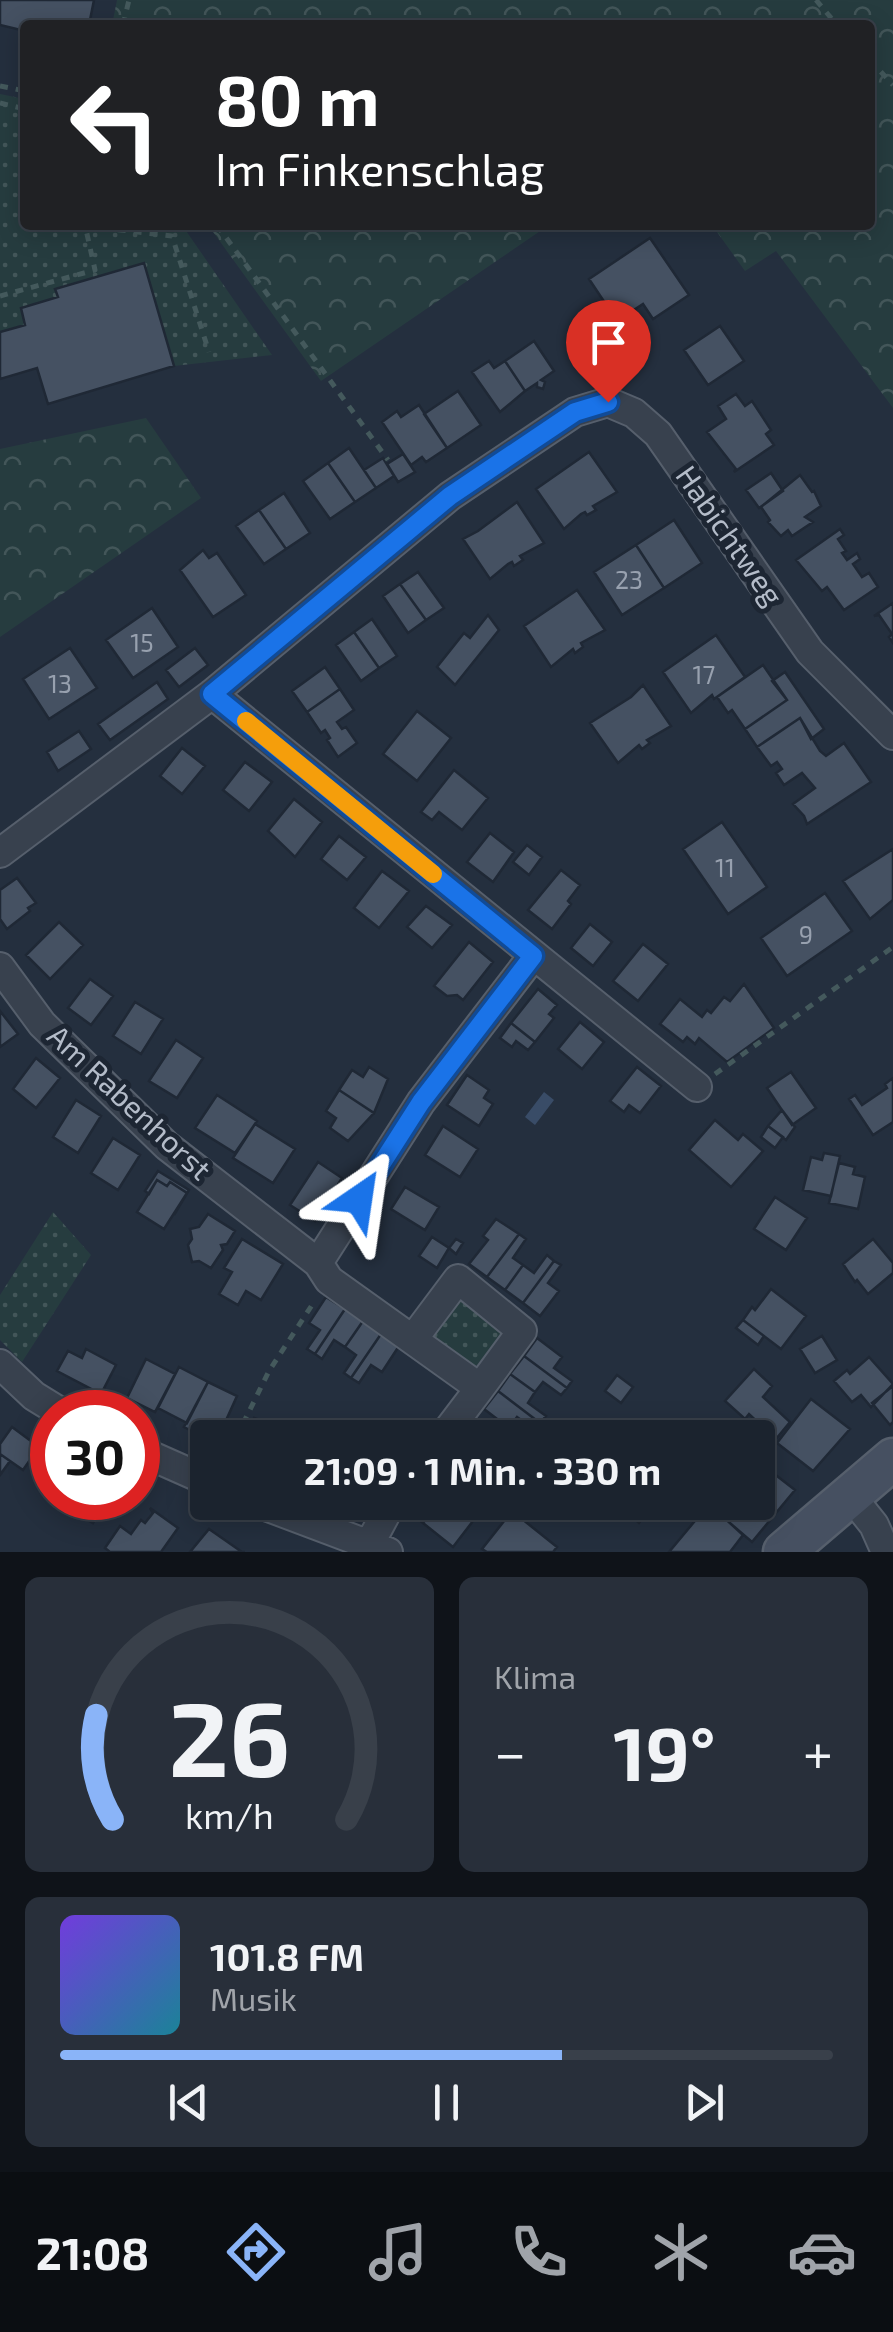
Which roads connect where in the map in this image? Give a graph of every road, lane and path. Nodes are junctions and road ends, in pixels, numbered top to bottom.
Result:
1 (816, 0) edge
2 (834, 20) edge
3 (875, 65) edge
4 (893, 84) edge
5 (87, 230) edge
6 (125, 230) edge
7 (221, 230) edge
8 (0, 296) edge
9 (209, 352) dead end
10 (388, 460) dead end
11 (212, 694) junction
12 (893, 736) edge
13 (0, 853) edge
14 (893, 947) edge
15 (533, 956) junction
16 (0, 967) edge
17 (697, 1087) joint
18 (323, 1272) junction
19 (412, 1338) junction
20 (0, 1364) edge
21 (480, 1388) junction
22 (30, 1392) edge
23 (245, 1420) edge
24 (456, 1420) edge
25 (893, 1459) edge
26 (160, 1460) edge
27 (190, 1473) edge
28 (850, 1494) junction
29 (303, 1520) edge
30 (387, 1520) edge
31 (378, 1548) edge
32 (784, 1552) edge
33 (886, 1552) edge

1 - 2 path
3 - 4 path
5 - 8 path
6 - 9 path
7 - 10 path
11 - 12 street, Habichtweg
11 - 13 street, Habichtweg
11 - 15 street
14 - 17 path
15 - 17 street
15 - 18 street
16 - 18 street, Am Rabenhorst
18 - 19 street, Am Rabenhorst
18 - 23 path
19 - 21 street, Am Rabenhorst
19 - 21 street
20 - 22 street
21 - 24 street
25 - 28 main road
26 - 27 street
28 - 32 main road
28 - 33 street
29 - 31 street
30 - 31 street

